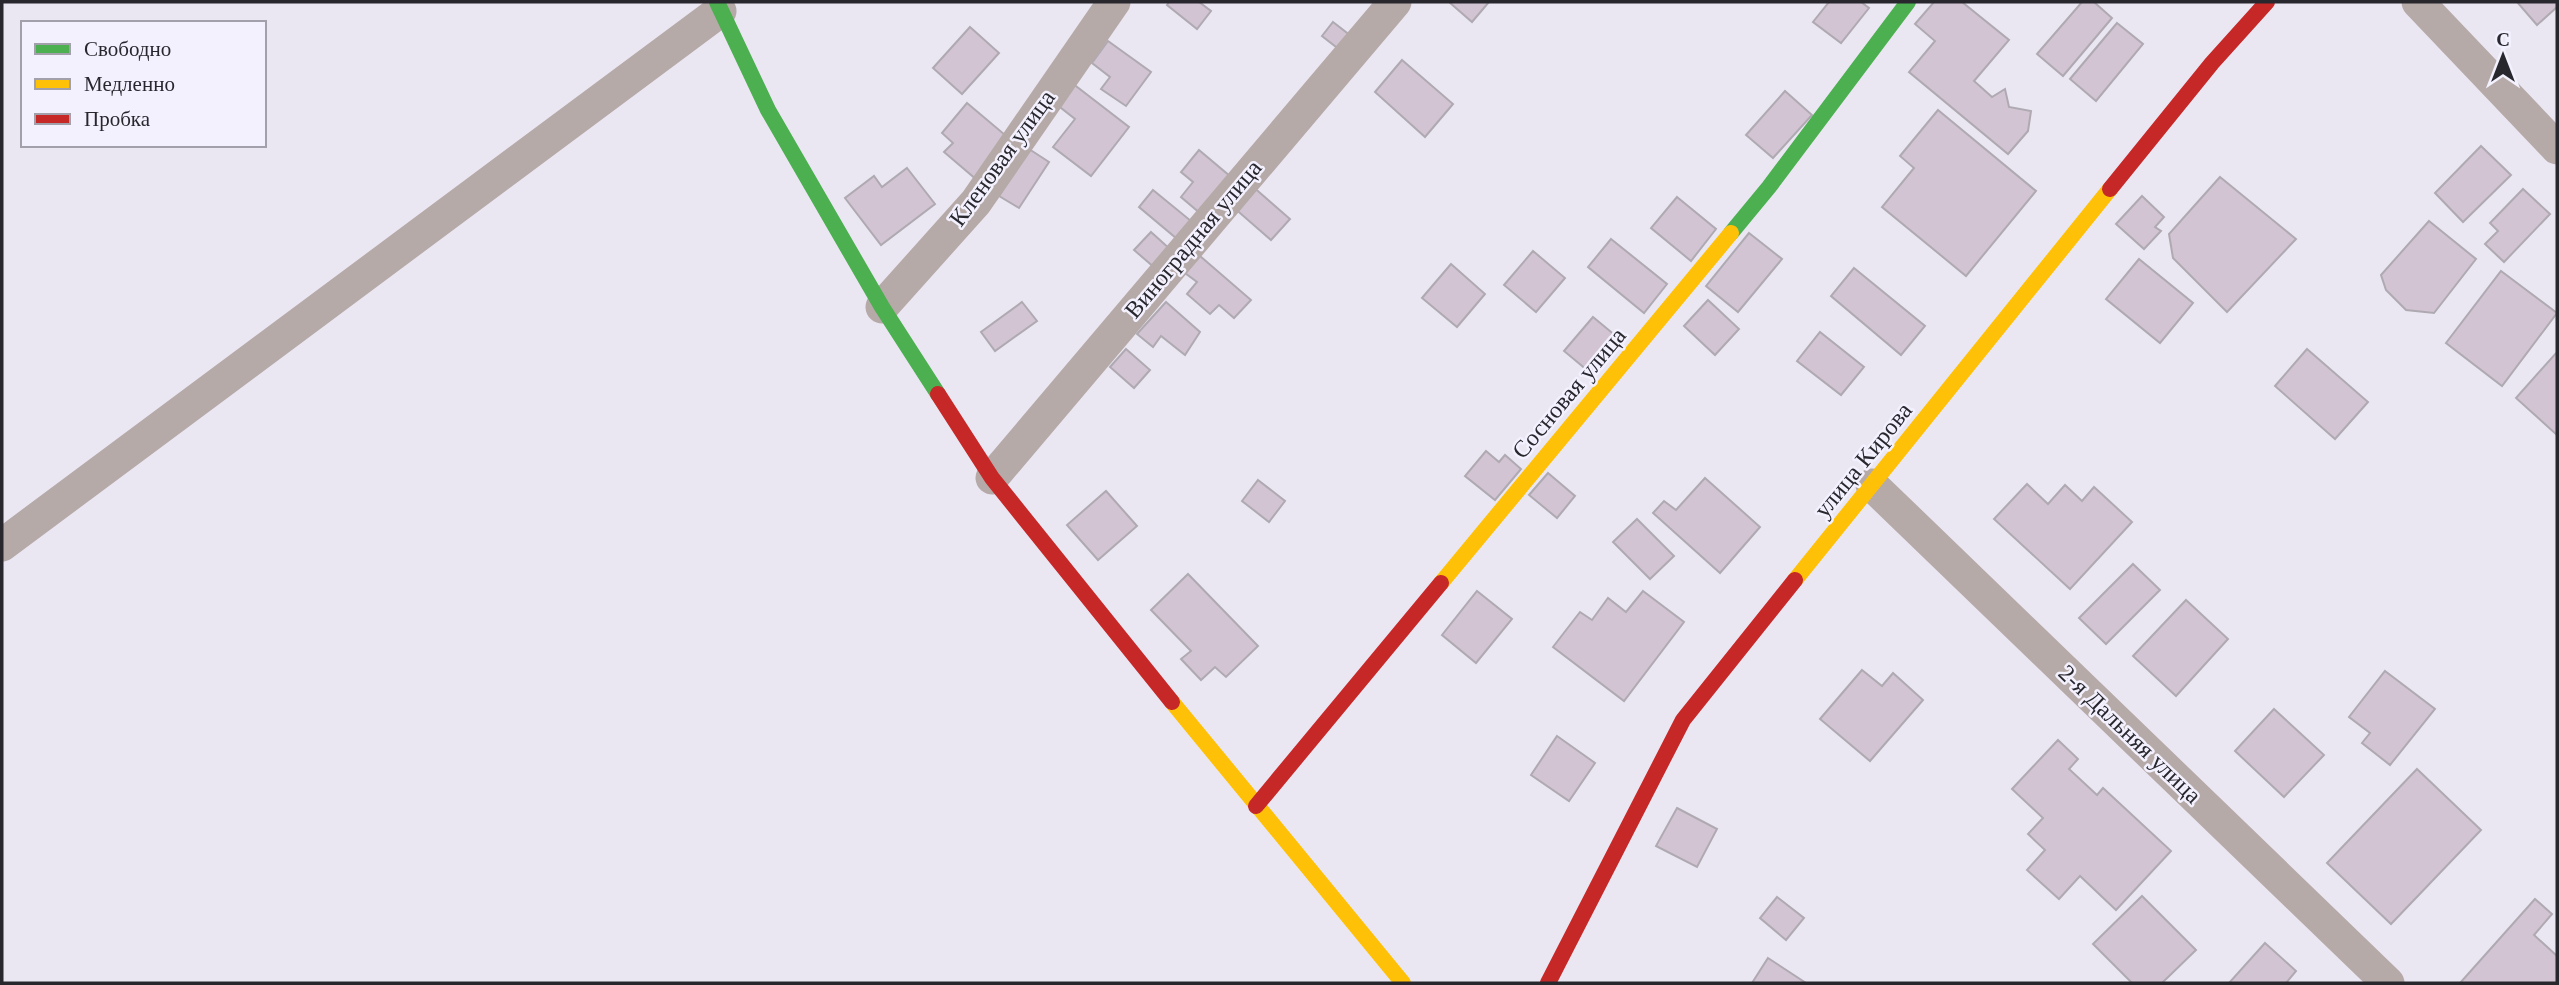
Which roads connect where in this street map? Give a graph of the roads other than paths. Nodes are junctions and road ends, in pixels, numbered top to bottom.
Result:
1 (1114, 2) edge
2 (1395, 2) edge
3 (1908, 2) edge
4 (2267, 2) edge
5 (2418, 2) edge
6 (718, 6) edge
7 (2557, 148) edge
8 (882, 307) junction
9 (992, 478) junction
10 (1872, 485) junction
11 (2, 545) edge
12 (1256, 806) junction
13 (1402, 983) edge
14 (1548, 983) edge
15 (2388, 983) edge

1 - 8 street, Кленовая улица
2 - 9 street, Виноградная улица
3 - 12 street, Сосновая улица
4 - 10 street, улица Кирова
5 - 7 street
6 - 8 street
6 - 11 street
8 - 9 street
9 - 12 street
10 - 14 street, улица Кирова
10 - 15 street, 2-я Дальняя улица
12 - 13 street

